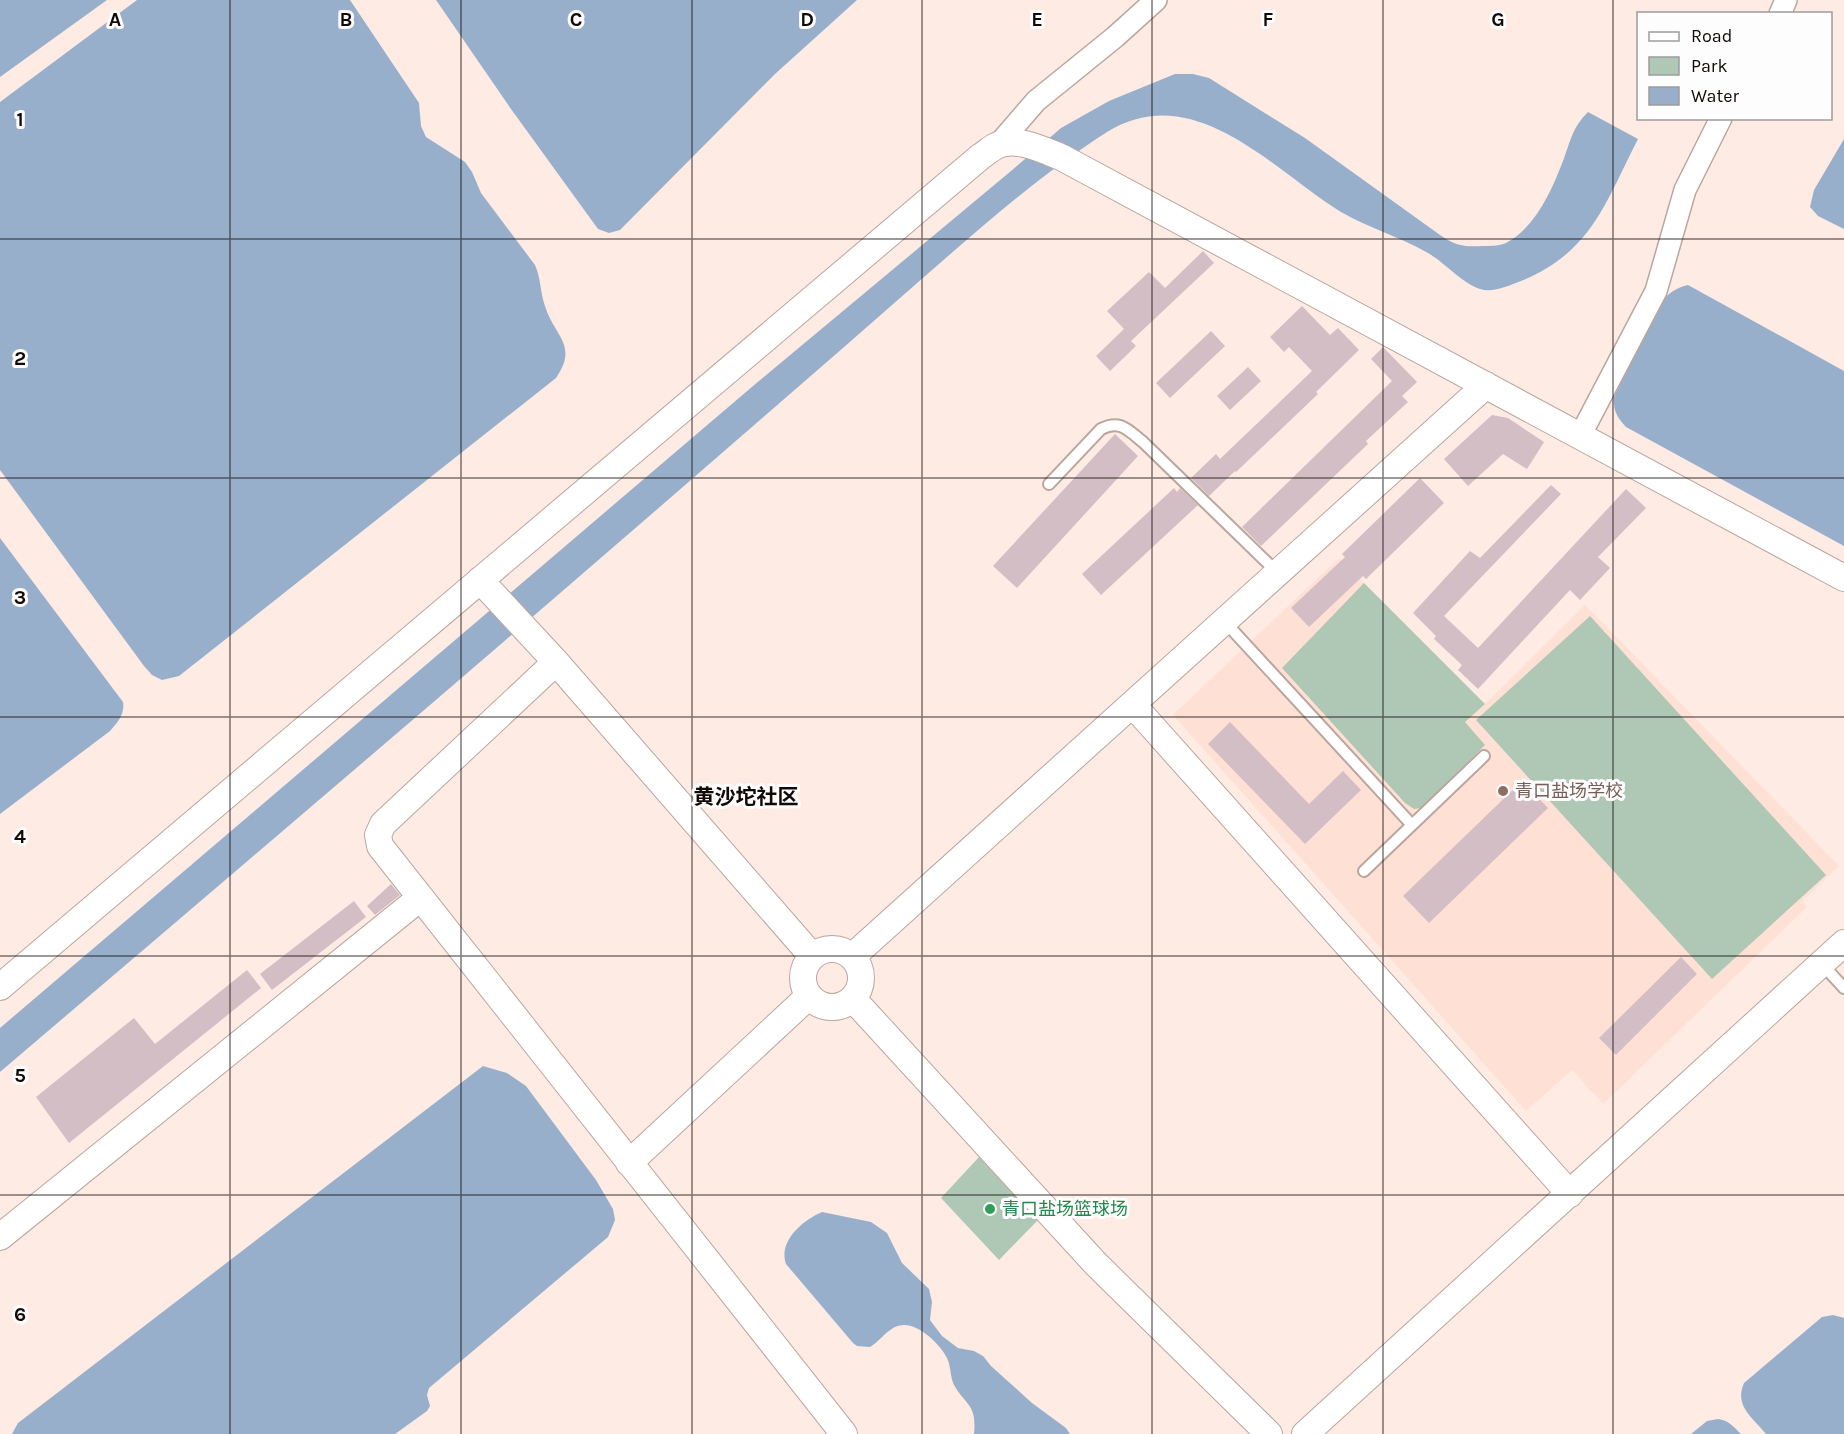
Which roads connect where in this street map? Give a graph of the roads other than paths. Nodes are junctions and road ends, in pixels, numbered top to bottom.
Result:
1 (1156, 0) edge
2 (1720, 120) edge
3 (998, 145) junction
4 (1486, 385) junction
5 (1580, 436) junction
6 (1049, 484) dead end
7 (1278, 574) junction
8 (1844, 578) edge
9 (480, 580) junction
10 (1225, 622) junction
11 (556, 662) junction
12 (1133, 705) junction
13 (1484, 756) dead end
14 (1412, 825) junction
15 (1364, 871) dead end
16 (420, 898) junction
17 (1844, 943) edge
18 (812, 956) junction
19 (853, 956) junction
20 (1821, 964) junction
21 (0, 987) edge
22 (1844, 988) edge
23 (809, 996) junction
24 (853, 999) junction
25 (629, 1163) junction
26 (1570, 1194) junction
27 (0, 1237) edge
28 (844, 1434) edge
29 (1269, 1434) edge
30 (1305, 1434) edge

1 - 3 street
2 - 5 street
3 - 4 street
3 - 9 street
4 - 5 street
4 - 7 street
5 - 8 street
6 - 7 lane
7 - 10 street
9 - 11 street
9 - 21 street
10 - 12 street
10 - 14 lane
11 - 16 street
11 - 18 street
12 - 19 street
12 - 26 street
13 - 14 lane
14 - 15 lane
16 - 25 street
16 - 27 street
17 - 20 street
18 - 19 street
18 - 23 street
19 - 24 street
20 - 22 lane
20 - 26 street
23 - 24 street
23 - 25 street
24 - 29 street
25 - 28 street
26 - 30 street

